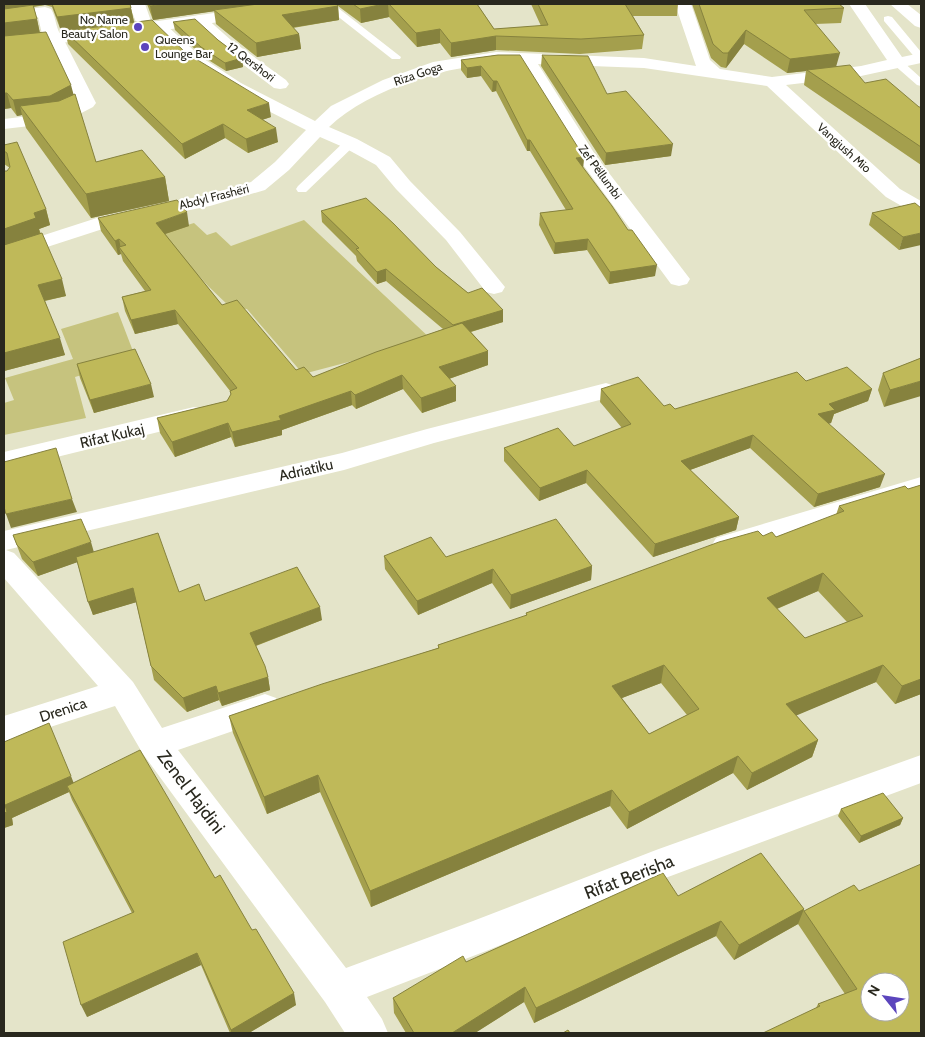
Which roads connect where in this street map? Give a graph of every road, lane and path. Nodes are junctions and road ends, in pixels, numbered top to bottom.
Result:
1 (137, 4) edge
2 (306, 4) edge
3 (327, 4) edge
4 (682, 4) edge
5 (857, 4) edge
6 (898, 4) edge
7 (4, 17) edge
8 (888, 19) dead end
9 (199, 20) junction
10 (921, 22) edge
11 (151, 27) junction
12 (53, 38) junction
13 (4, 45) edge
14 (396, 57) dead end
15 (921, 58) edge
16 (528, 59) junction
17 (897, 62) junction
18 (870, 68) junction
19 (716, 74) junction
20 (772, 82) junction
21 (885, 82) edge
22 (280, 84) dead end
23 (921, 84) edge
24 (4, 124) edge
25 (317, 130) junction
26 (350, 143) junction
27 (302, 190) dead end
28 (919, 208) edge
29 (4, 255) edge
30 (680, 279) dead end
31 (494, 287) dead end
32 (606, 391) edge
33 (220, 408) edge
34 (4, 461) edge
35 (921, 486) edge
36 (4, 541) edge
37 (705, 551) edge
38 (4, 560) edge
39 (122, 691) junction
40 (286, 700) edge
41 (4, 729) edge
42 (155, 744) junction
43 (921, 769) edge
44 (339, 989) junction
45 (368, 1033) edge

1 - 11 street
2 - 9 street
3 - 14 lane
4 - 19 street
5 - 17 street
6 - 10 street
7 - 12 street
8 - 15 lane
9 - 11 street
9 - 22 street, 12 Qershori
11 - 12 street
11 - 25 street
12 - 13 street
12 - 24 street
15 - 17 street, Riza Goga
16 - 19 street, Riza Goga
16 - 25 street, Riza Goga
16 - 30 street, Zef Pëllumbi
17 - 18 street, Riza Goga
17 - 23 lane
18 - 20 street, Riza Goga
18 - 21 street
19 - 20 street, Riza Goga
20 - 28 street, Vangjush Mio
25 - 26 street
25 - 29 street, Abdyl Frashëri
26 - 27 lane
26 - 31 street
32 - 36 street, Adriatiku
33 - 34 street, Rifat Kukaj
35 - 37 street
38 - 39 street, Zenel Hajdini
39 - 41 street, Drenica
39 - 42 street, Zenel Hajdini
40 - 42 street
42 - 44 street, Zenel Hajdini
43 - 44 street, Rifat Berisha
44 - 45 street, Zenel Hajdini

